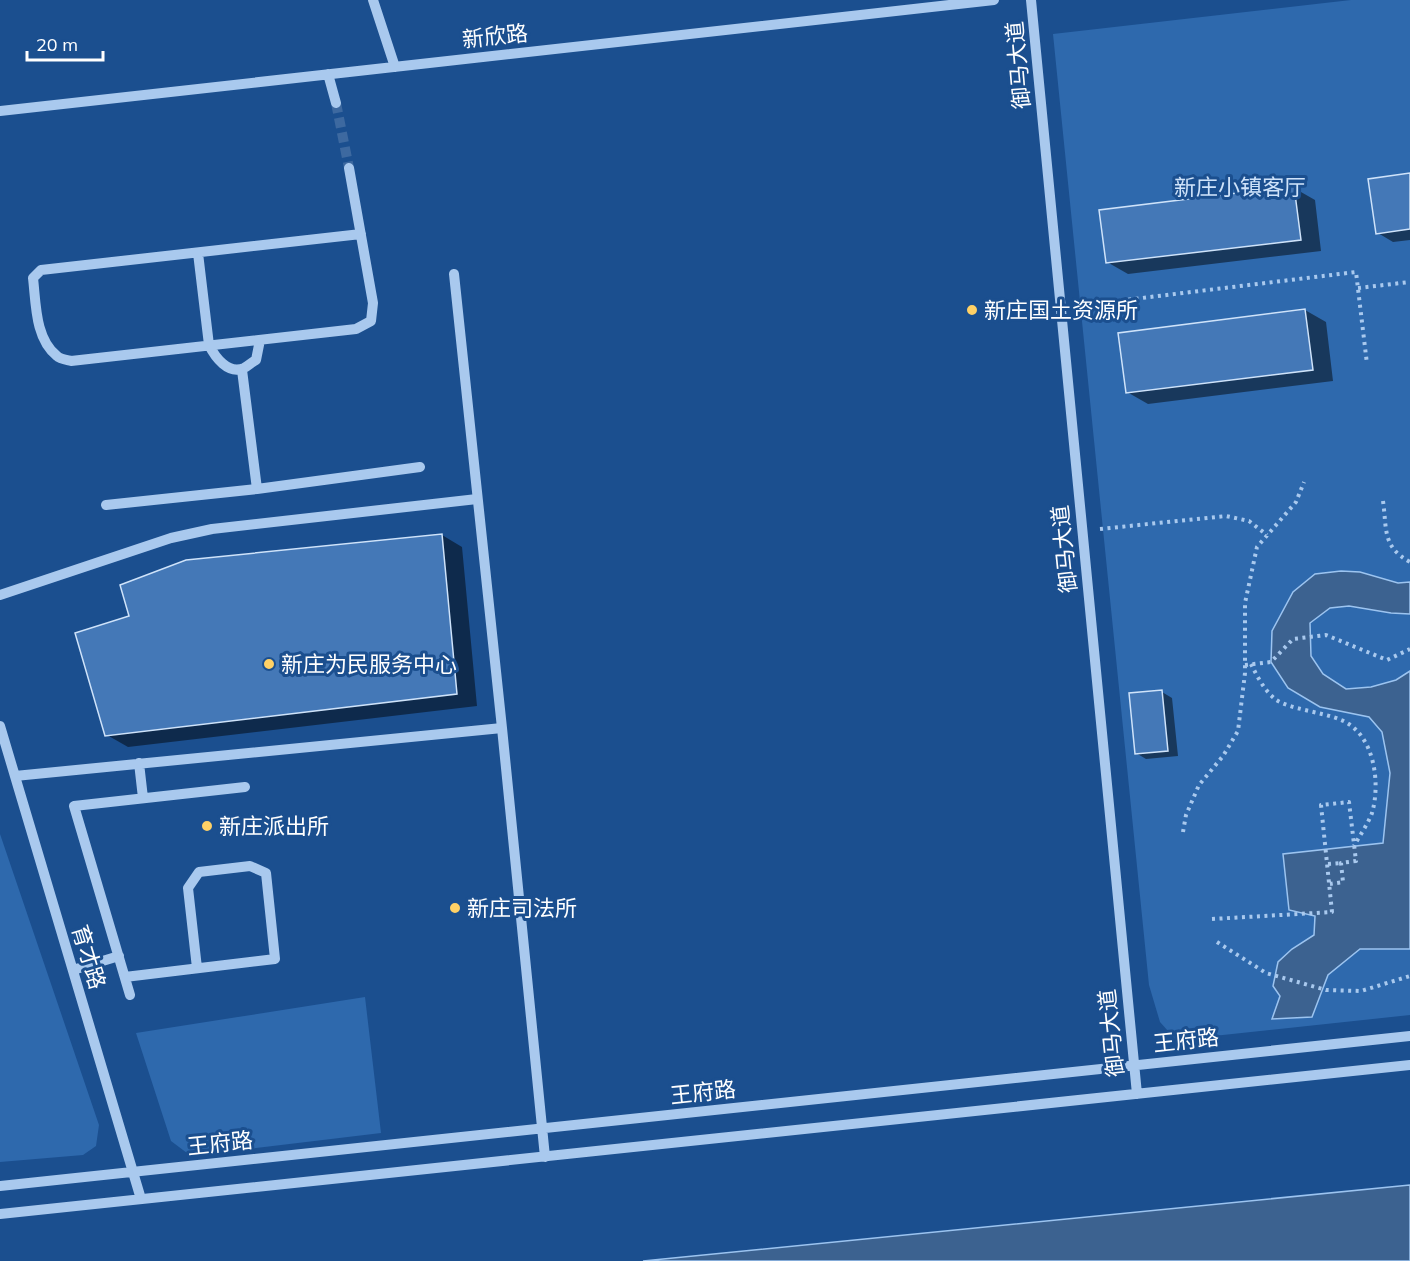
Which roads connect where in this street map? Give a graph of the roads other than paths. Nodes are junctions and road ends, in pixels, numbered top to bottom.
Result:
1 (374, 0) edge
2 (994, 0) edge
3 (1032, 0) edge
4 (395, 67) junction
5 (328, 74) junction
6 (336, 102) tunnel mouth
7 (0, 111) edge
8 (349, 168) tunnel mouth
9 (361, 234) junction
10 (198, 253) junction
11 (454, 274) dead end
12 (260, 340) junction
13 (209, 345) junction
14 (242, 369) junction
15 (420, 467) dead end
16 (257, 489) junction
17 (477, 499) junction
18 (106, 505) dead end
19 (0, 595) edge
20 (0, 726) edge
21 (502, 728) junction
22 (139, 764) junction
23 (15, 776) junction
24 (245, 787) dead end
25 (143, 798) junction
26 (119, 956) junction
27 (197, 968) junction
28 (73, 970) junction
29 (125, 977) junction
30 (130, 995) dead end
31 (1410, 1036) edge
32 (1134, 1065) junction
33 (1410, 1065) edge
34 (1137, 1094) junction
35 (542, 1128) junction
36 (545, 1156) junction
37 (133, 1172) junction
38 (0, 1186) edge
39 (141, 1199) junction
40 (0, 1214) edge

1 - 4 street
2 - 4 street, 新欣路
3 - 32 street, 御马大道
4 - 5 street, 新欣路
5 - 6 street
5 - 7 street, 新欣路
8 - 9 street
9 - 10 street
9 - 12 street
10 - 13 street
10 - 13 street
11 - 17 street
12 - 13 street
12 - 14 street
13 - 14 street
14 - 16 street
15 - 16 street
16 - 18 street
17 - 19 street
17 - 21 street
20 - 23 street, 育才路
21 - 22 street
21 - 35 street
22 - 23 street
22 - 25 street
23 - 28 street, 育才路
24 - 25 street
25 - 26 street
26 - 28 street
26 - 29 street
27 - 27 street
27 - 29 street
28 - 37 street, 育才路
29 - 30 street
31 - 32 street, 王府路
32 - 34 street, 御马大道
32 - 35 street, 王府路
33 - 34 street
34 - 36 street
35 - 36 street
35 - 37 street, 王府路
36 - 39 street
37 - 38 street, 王府路
37 - 39 street, 育才路
39 - 40 street

